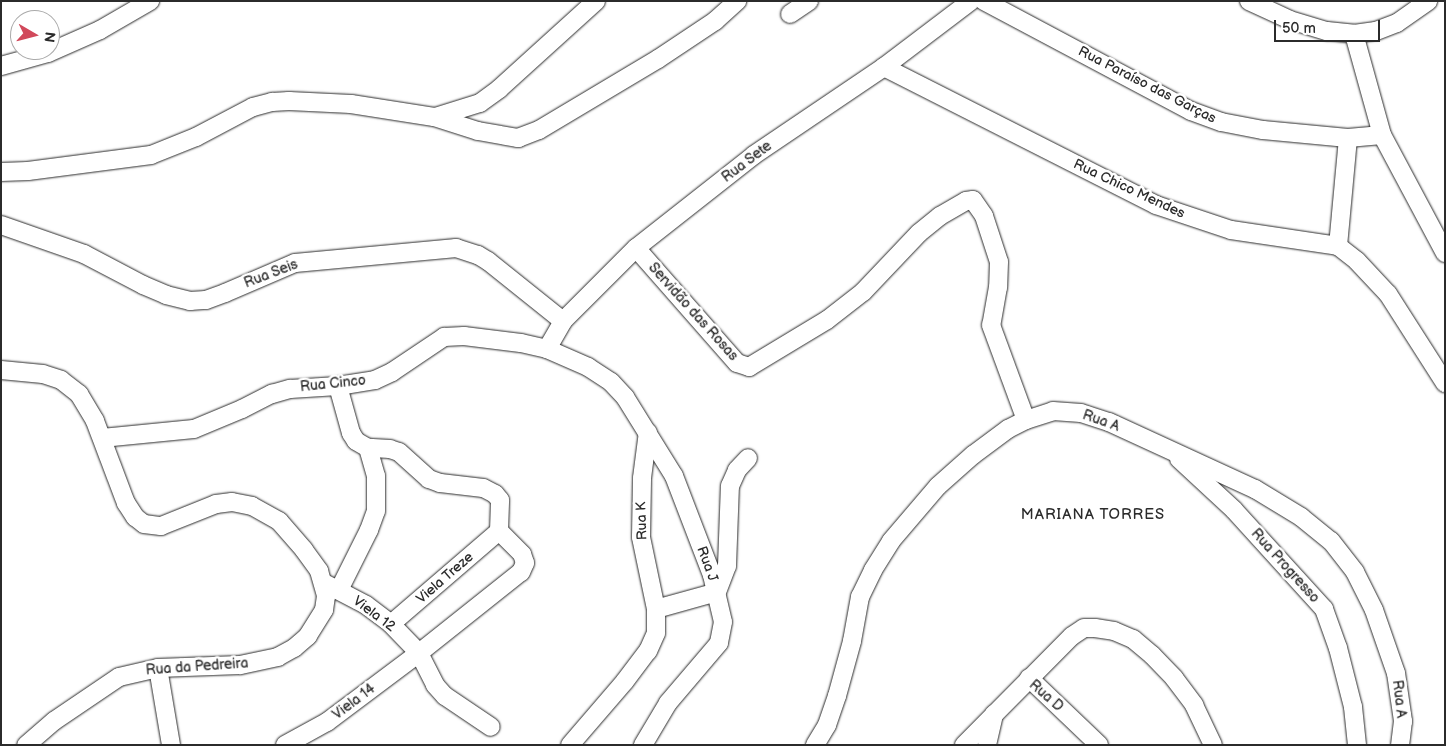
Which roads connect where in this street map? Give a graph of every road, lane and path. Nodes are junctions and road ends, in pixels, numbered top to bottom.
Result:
1 (150, 1) edge
2 (596, 1) edge
3 (737, 1) edge
4 (809, 1) edge
5 (971, 1) edge
6 (984, 1) edge
7 (1249, 1) edge
8 (1428, 1) edge
9 (790, 14) dead end
10 (1354, 34) junction
11 (1, 66) edge
12 (884, 66) junction
13 (434, 117) junction
14 (1382, 135) junction
15 (1348, 138) junction
16 (1, 172) edge
17 (1, 225) edge
18 (1338, 246) junction
19 (636, 248) junction
20 (1445, 253) edge
21 (563, 321) junction
22 (547, 349) junction
23 (1, 370) edge
24 (611, 382) joint
25 (1445, 383) edge
26 (338, 386) junction
27 (1026, 420) junction
28 (648, 432) junction
29 (102, 438) junction
30 (1165, 447) junction
31 (368, 448) junction
32 (748, 458) dead end
33 (499, 531) junction
34 (332, 586) junction
35 (717, 592) junction
36 (656, 610) junction
37 (391, 624) junction
38 (419, 653) junction
39 (158, 668) junction
40 (1029, 678) junction
41 (994, 712) junction
42 (491, 727) dead end
43 (26, 745) edge
44 (171, 745) edge
45 (286, 745) edge
46 (570, 745) edge
47 (643, 745) edge
48 (815, 745) edge
49 (964, 745) edge
50 (987, 745) edge
51 (1099, 745) edge
52 (1213, 745) edge
53 (1357, 745) edge
54 (1400, 745) edge

1 - 11 street
2 - 13 street
3 - 13 street
4 - 9 street
5 - 12 street, Rua Sete
6 - 15 street, Rua Paraíso das Garças
7 - 10 street
8 - 10 street
10 - 14 street
12 - 18 street, Rua Chico Mendes
12 - 19 street, Rua Sete
13 - 16 street
14 - 15 street, Rua Paraíso das Garças
14 - 20 street
15 - 18 street
17 - 21 street, Rua Seis
18 - 25 street
19 - 21 street, Rua Sete
19 - 27 street, Servidão das Rosas
21 - 22 street, Rua Sete
22 - 24 street, Rua Cinco
22 - 26 street, Rua Cinco
23 - 29 street
24 - 28 street, Rua J
26 - 29 street, Rua Cinco
26 - 31 street
27 - 30 street, Rua A
27 - 48 street, Rua A
28 - 35 street, Rua J
28 - 36 street, Rua K
29 - 34 street
30 - 53 street, Rua Progresso
30 - 54 street, Rua A
31 - 33 street
31 - 34 street
32 - 35 street
33 - 37 street, Viela Treze
33 - 38 street, Viela 14
34 - 37 street, Viela 12
34 - 39 street, Rua da Pedreira
35 - 36 street
35 - 47 street, Rua J
36 - 46 street, Rua K
37 - 38 street, Viela 12
38 - 42 street, Viela 12
38 - 45 street, Viela 14
39 - 43 street, Rua da Pedreira
39 - 44 street
40 - 41 street, Rua D
40 - 51 street, Rua D
40 - 52 street
41 - 49 street, Rua D
41 - 50 street

